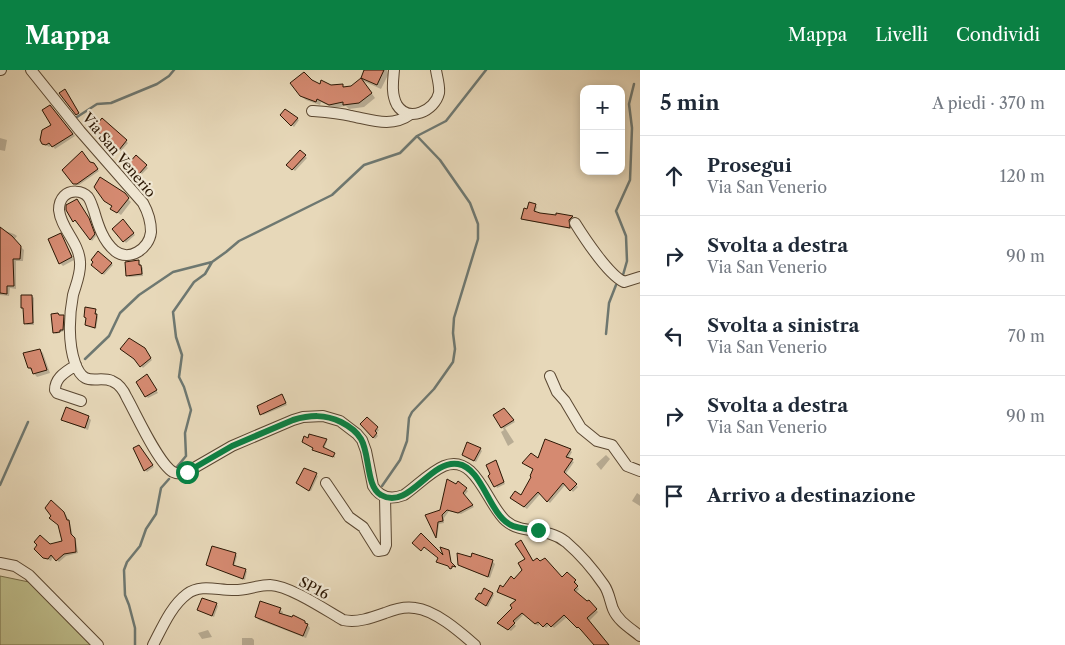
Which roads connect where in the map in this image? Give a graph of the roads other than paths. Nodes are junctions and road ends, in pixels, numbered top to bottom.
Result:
1 (32, 70) edge
2 (394, 70) edge
3 (436, 70) edge
4 (312, 111) dead end
5 (411, 114) junction
6 (575, 224) dead end
7 (640, 277) edge
8 (76, 365) junction
9 (550, 376) dead end
10 (81, 402) dead end
11 (640, 470) edge
12 (326, 483) dead end
13 (385, 497) junction
14 (0, 563) edge
15 (640, 636) edge
16 (473, 644) edge
17 (98, 645) edge
18 (153, 645) edge

1 - 8 street, Via San Venerio
2 - 5 street
3 - 5 street
4 - 5 street
6 - 7 street
8 - 10 street
8 - 13 street
9 - 11 street
12 - 13 street
13 - 15 street
14 - 17 street
16 - 18 street, SP16 / SP16

